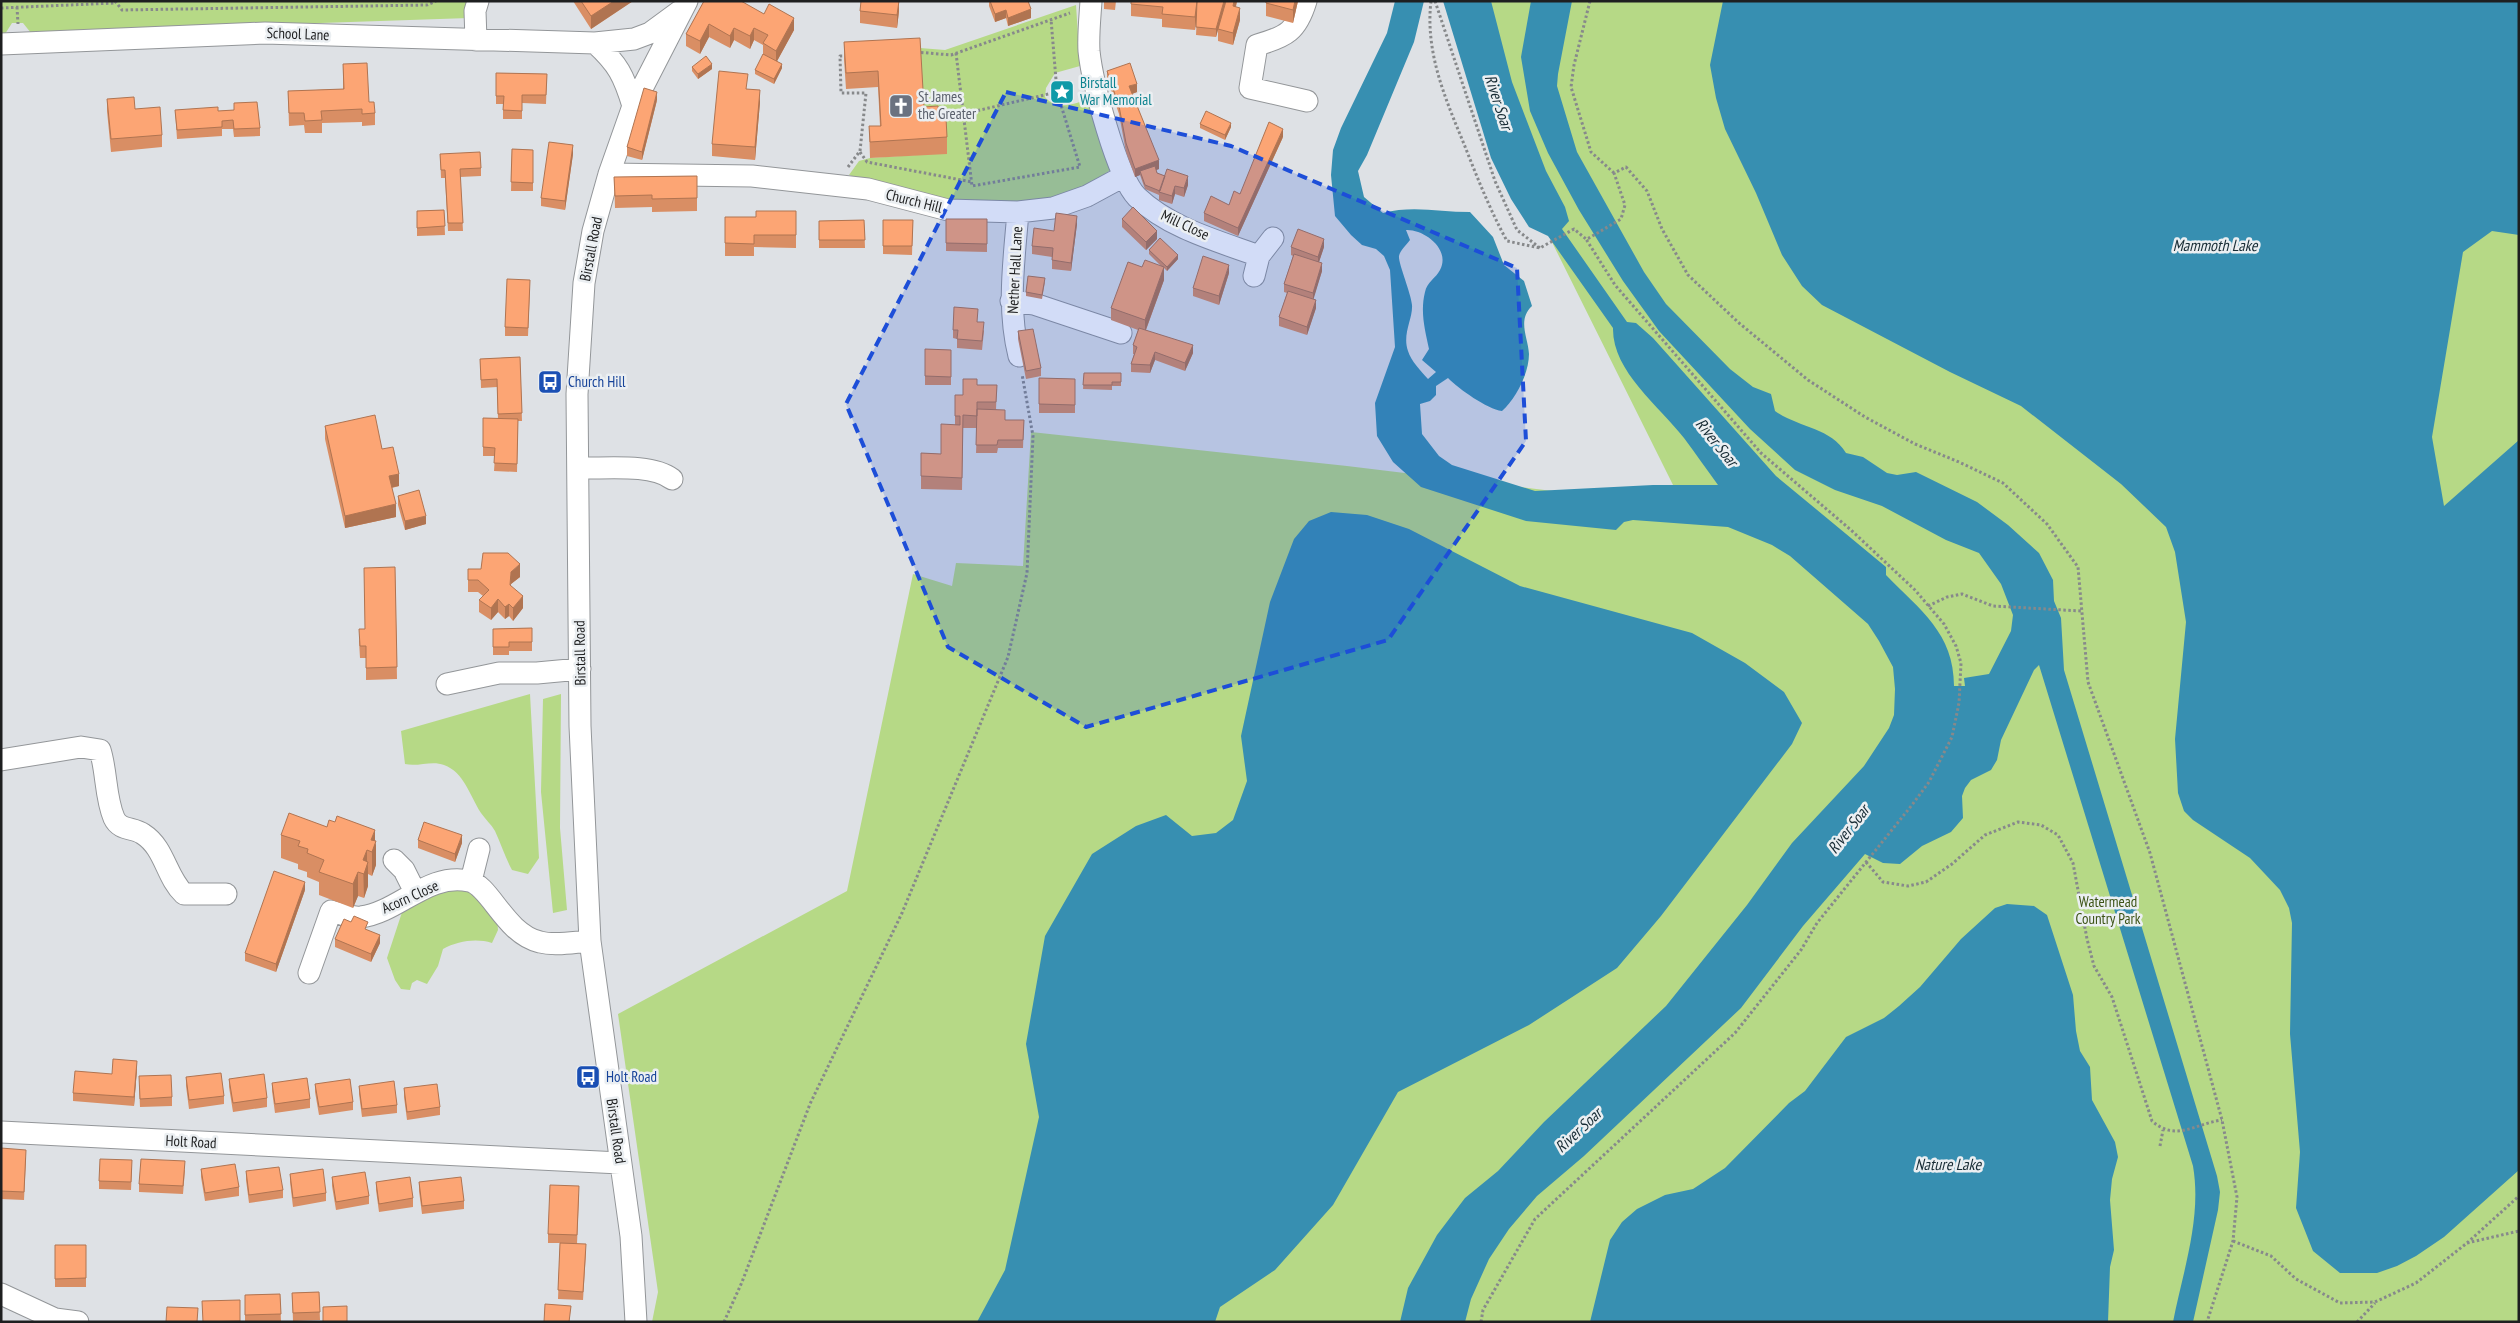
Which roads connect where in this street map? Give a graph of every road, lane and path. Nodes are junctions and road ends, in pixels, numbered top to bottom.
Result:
1 (436, 1) edge
2 (478, 1) edge
3 (1306, 1) edge
4 (1431, 1) edge
5 (1435, 1) edge
6 (1590, 1) edge
7 (115, 2) edge
8 (1091, 3) edge
9 (685, 5) edge
10 (1, 8) edge
11 (1051, 19) junction
12 (476, 40) junction
13 (595, 43) junction
14 (1, 44) edge
15 (914, 52) edge
16 (956, 53) junction
17 (849, 56) edge
18 (1057, 92) junction
19 (1307, 101) dead end
20 (633, 106) junction
21 (964, 114) junction
22 (860, 151) junction
23 (1614, 173) junction
24 (609, 174) junction
25 (1124, 176) junction
26 (972, 182) junction
27 (833, 185) junction
28 (1018, 212) junction
29 (1273, 238) dead end
30 (1588, 238) junction
31 (1540, 248) junction
32 (1260, 256) junction
33 (1254, 276) dead end
34 (1011, 301) junction
35 (1121, 333) dead end
36 (1019, 356) joint
37 (578, 468) junction
38 (672, 479) dead end
39 (1928, 606) junction
40 (2081, 611) junction
41 (580, 669) junction
42 (447, 684) dead end
43 (1, 760) edge
44 (479, 849) dead end
45 (394, 860) dead end
46 (1866, 862) junction
47 (471, 881) junction
48 (415, 892) junction
49 (226, 894) dead end
50 (590, 941) junction
51 (309, 973) dead end
52 (2222, 1120) junction
53 (2163, 1130) junction
54 (1, 1132) edge
55 (2160, 1146) dead end
56 (620, 1163) junction
57 (2519, 1196) edge
58 (2519, 1230) edge
59 (2233, 1241) junction
60 (2467, 1243) junction
61 (1, 1294) edge
62 (2375, 1302) junction
63 (78, 1322) edge
64 (636, 1322) edge
65 (724, 1322) edge
66 (1481, 1322) edge
67 (2207, 1322) edge
68 (2357, 1322) edge

1 - 7 path
2 - 12 street
3 - 19 street
4 - 31 path
5 - 31 path
6 - 23 path
7 - 10 path
8 - 11 path
8 - 25 street, Mill Close
9 - 13 street, School Lane
9 - 20 street, Birstall Road
11 - 16 path
11 - 18 path
12 - 13 street, School Lane
12 - 14 street, School Lane
13 - 20 street
15 - 16 path
16 - 21 path
17 - 22 path
18 - 21 path
18 - 26 path
20 - 24 street, Birstall Road
21 - 26 path
22 - 26 path
22 - 27 path
23 - 30 path
23 - 40 path
24 - 27 street, Church Hill
24 - 37 street, Birstall Road
25 - 28 street, Church Hill
25 - 32 street, Mill Close
27 - 28 street, Church Hill
28 - 34 street, Nether Hall Lane
29 - 32 street
30 - 31 path
30 - 39 path
32 - 33 street
34 - 35 street
34 - 36 street, Nether Hall Lane
36 - 65 path
37 - 38 street
37 - 41 street, Birstall Road
39 - 40 path
39 - 46 path
40 - 52 path
41 - 42 street
41 - 50 street, Birstall Road
43 - 49 street
44 - 47 street
45 - 48 street
46 - 53 path
46 - 66 path
47 - 48 street, Acorn Close
47 - 50 street
48 - 51 street, Acorn Close
50 - 56 street, Birstall Road
52 - 53 path
52 - 59 path
53 - 55 path
54 - 56 street, Holt Road
56 - 64 street, Birstall Road
57 - 60 path
58 - 60 path
59 - 62 path
59 - 67 path
60 - 62 path
61 - 63 street
62 - 68 path

